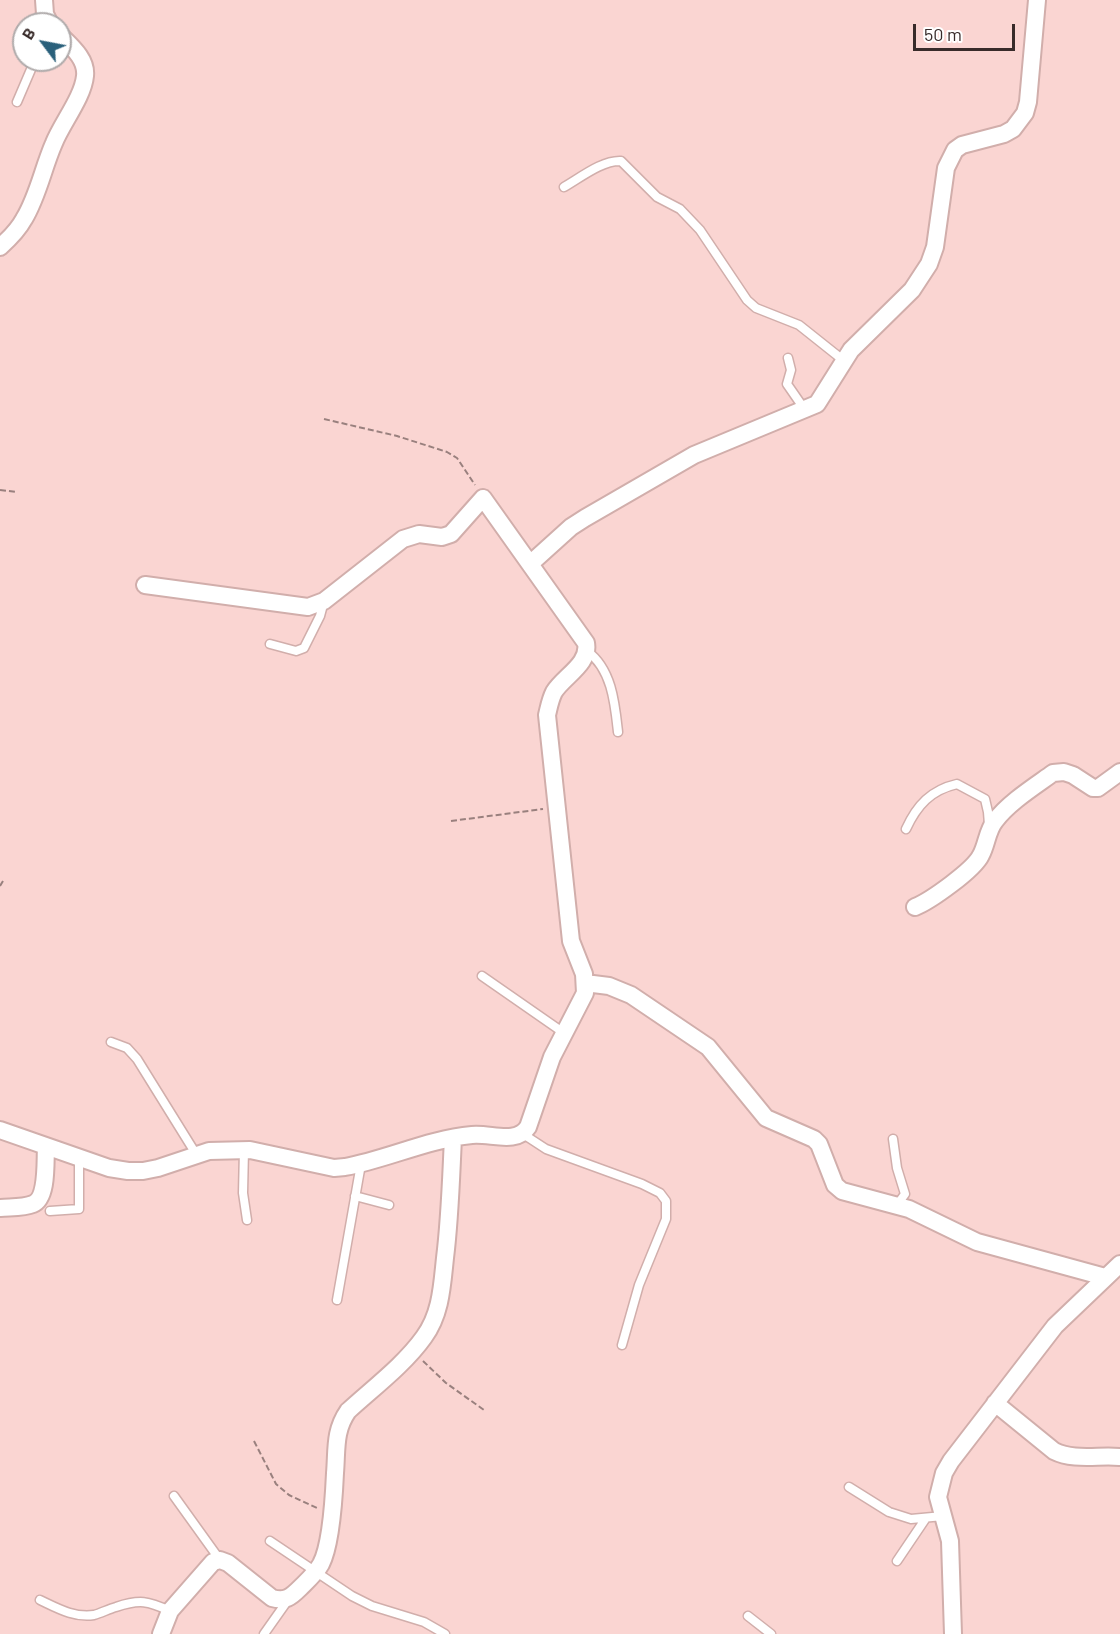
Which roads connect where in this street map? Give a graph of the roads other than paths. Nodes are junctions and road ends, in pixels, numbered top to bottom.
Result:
1 (1037, 0) edge
2 (72, 48) edge
3 (30, 72) edge
4 (17, 102) dead end
5 (564, 187) dead end
6 (0, 247) edge
7 (788, 358) dead end
8 (843, 360) junction
9 (805, 410) junction
10 (530, 564) junction
11 (146, 585) dead end
12 (324, 601) junction
13 (270, 644) dead end
14 (587, 651) junction
15 (618, 732) dead end
16 (1120, 772) edge
17 (906, 829) dead end
18 (990, 829) junction
19 (915, 906) dead end
20 (482, 976) dead end
21 (585, 983) junction
22 (564, 1033) junction
23 (111, 1042) dead end
24 (0, 1130) edge
25 (523, 1134) junction
26 (453, 1138) junction
27 (893, 1139) dead end
28 (46, 1147) junction
29 (244, 1150) junction
30 (196, 1154) junction
31 (79, 1158) junction
32 (361, 1164) junction
33 (355, 1196) junction
34 (389, 1205) dead end
35 (897, 1205) junction
36 (0, 1208) edge
37 (50, 1211) dead end
38 (247, 1220) dead end
39 (1120, 1264) edge
40 (1105, 1277) junction
41 (337, 1300) dead end
42 (622, 1345) dead end
43 (995, 1403) junction
44 (1120, 1457) edge
45 (849, 1487) dead end
46 (174, 1496) dead end
47 (943, 1516) junction
48 (926, 1518) junction
49 (270, 1541) dead end
50 (220, 1560) junction
51 (897, 1562) dead end
52 (316, 1572) junction
53 (290, 1598) junction
54 (40, 1600) dead end
55 (170, 1611) junction
56 (748, 1616) dead end
57 (161, 1634) edge
58 (264, 1634) edge
59 (446, 1634) edge
60 (771, 1634) edge
61 (953, 1634) edge

1 - 8 street
2 - 6 street
3 - 4 lane
5 - 8 lane
7 - 9 lane
8 - 9 street
9 - 10 street
10 - 12 street
10 - 14 street
11 - 12 street
12 - 13 lane
14 - 15 lane
14 - 21 street
16 - 18 street
17 - 18 lane
18 - 19 street
20 - 22 lane
21 - 22 street
21 - 35 street
22 - 25 street
23 - 30 lane
24 - 28 street
25 - 26 street
25 - 42 lane
26 - 32 street
26 - 52 street
27 - 35 lane
28 - 31 street
28 - 36 street
29 - 30 street
29 - 32 street
29 - 38 lane
30 - 31 street
31 - 37 lane
32 - 33 lane
33 - 34 lane
33 - 41 lane
35 - 40 street
39 - 40 street
40 - 43 street
43 - 44 street
43 - 47 street
45 - 48 lane
46 - 50 lane
47 - 48 lane
47 - 61 street
48 - 51 lane
49 - 52 lane
50 - 53 street
50 - 55 street
52 - 53 street
52 - 59 lane
53 - 58 lane
54 - 55 lane
55 - 57 street
56 - 60 lane

